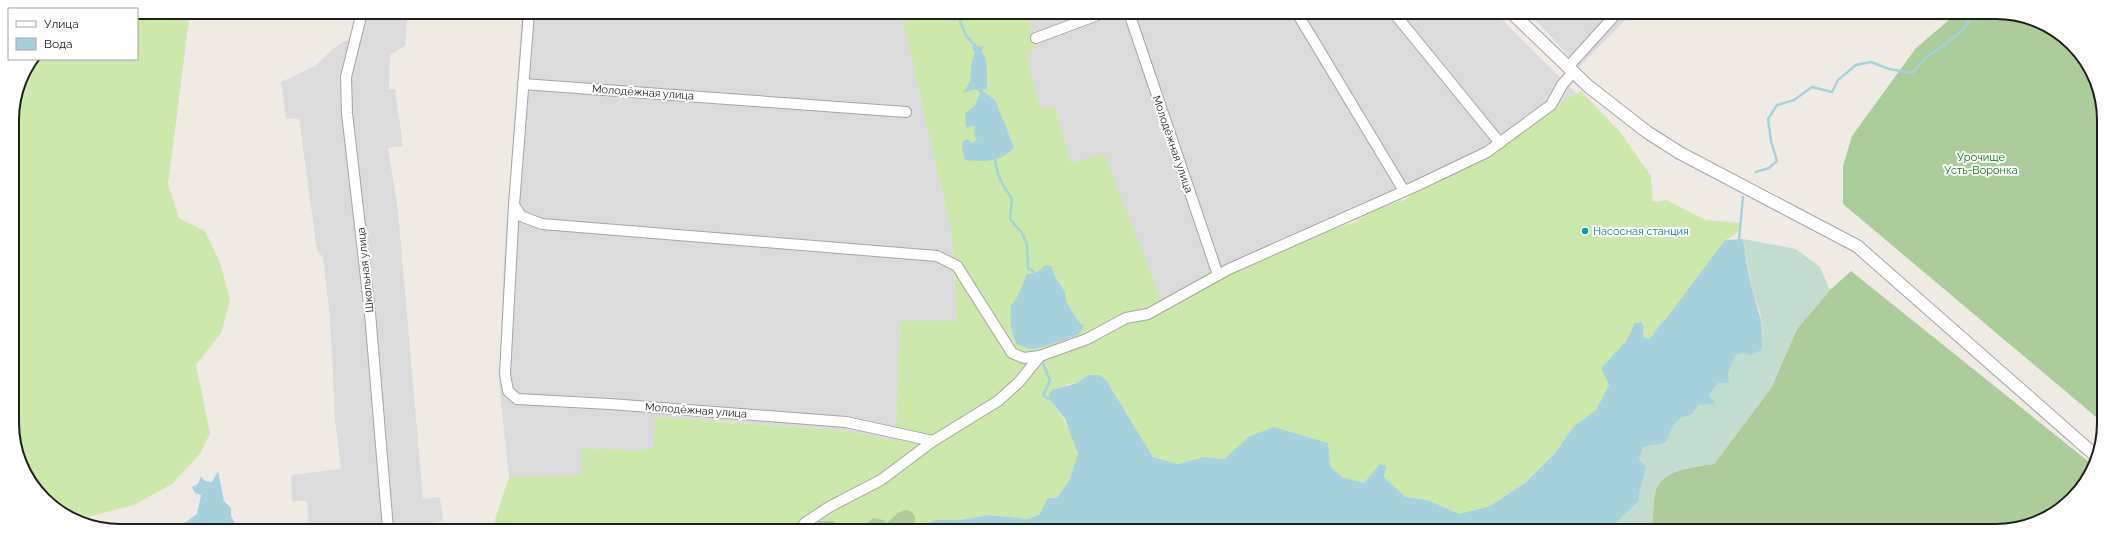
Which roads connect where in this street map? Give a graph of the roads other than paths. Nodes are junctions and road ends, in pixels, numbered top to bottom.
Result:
1 (360, 19) edge
2 (528, 19) edge
3 (1087, 19) edge
4 (1131, 19) edge
5 (1300, 19) edge
6 (1399, 19) edge
7 (1518, 19) edge
8 (1612, 19) edge
9 (1036, 38) dead end
10 (1570, 70) junction
11 (523, 84) junction
12 (906, 112) dead end
13 (1500, 143) junction
14 (1404, 191) junction
15 (514, 205) junction
16 (1218, 275) junction
17 (1040, 356) junction
18 (932, 441) junction
19 (2092, 453) edge
20 (388, 524) edge
21 (804, 524) edge

1 - 20 street, Школьная улица
2 - 11 street, Молодёжная улица
3 - 9 street
4 - 16 street, Молодёжная улица
5 - 14 street
6 - 13 street
7 - 10 street
8 - 10 street
10 - 13 street
10 - 19 street
11 - 12 street, Молодёжная улица
11 - 15 street, Молодёжная улица
13 - 14 street
14 - 16 street
15 - 17 street
15 - 18 street, Молодёжная улица
16 - 17 street
17 - 18 street
18 - 21 street

